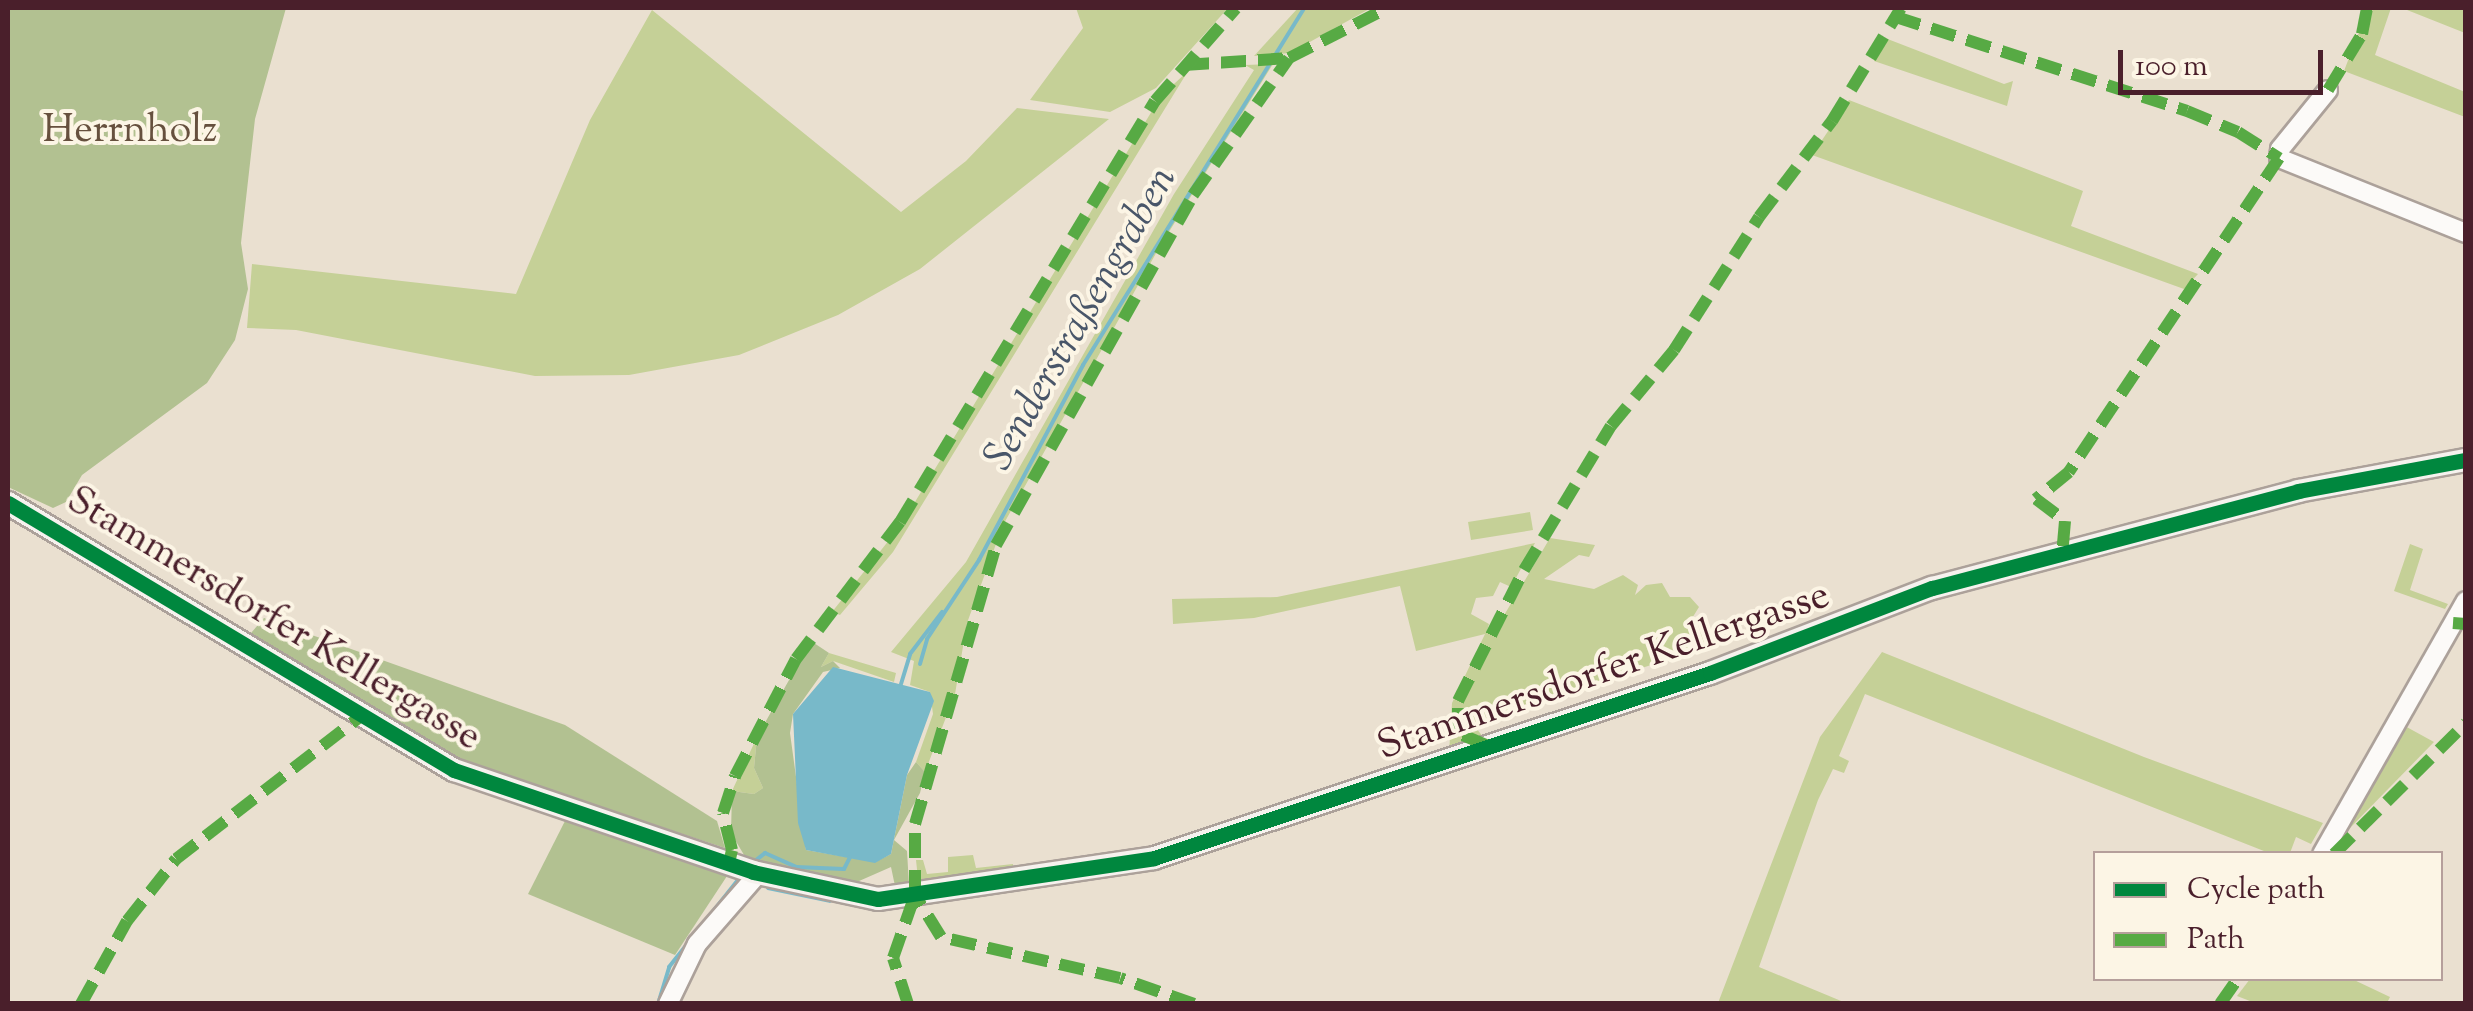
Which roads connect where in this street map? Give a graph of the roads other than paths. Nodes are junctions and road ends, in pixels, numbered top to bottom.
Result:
1 (2328, 90) dead end
2 (2466, 233) edge
3 (2466, 460) edge
4 (8, 503) edge
5 (2466, 601) edge
6 (2324, 851) edge
7 (749, 871) junction
8 (668, 1004) edge

1 - 2 street
3 - 7 street, Stammersdorfer Kellergasse
4 - 7 street, Stammersdorfer Kellergasse
5 - 6 street
7 - 8 street

